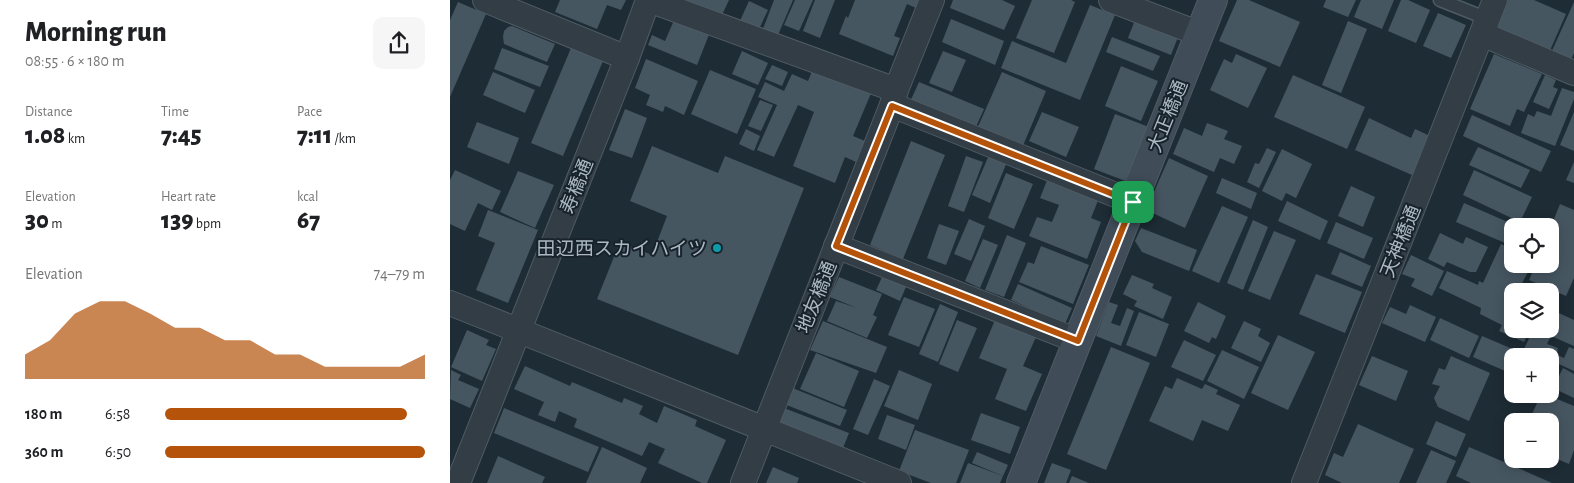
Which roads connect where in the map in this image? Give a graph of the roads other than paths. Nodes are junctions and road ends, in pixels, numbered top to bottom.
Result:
1 (485, 0) edge
2 (648, 0) edge
3 (932, 0) edge
4 (1111, 0) edge
5 (1213, 0) edge
6 (1440, 0) edge
7 (1488, 18) edge
8 (1200, 34) junction
9 (627, 58) junction
10 (1574, 73) edge
11 (894, 98) junction
12 (1133, 202) junction
13 (836, 246) junction
14 (450, 303) edge
15 (518, 330) junction
16 (1078, 341) junction
17 (764, 430) junction
18 (458, 483) edge
19 (743, 483) edge
20 (899, 483) edge
21 (1021, 483) edge
22 (1304, 483) edge

1 - 9 street
2 - 9 street, 寿橋通
2 - 11 street
3 - 11 street, 地友橋通
4 - 8 street
5 - 8 street, 大正橋通
6 - 7 lane
7 - 10 street
7 - 22 street, 天神橋通
8 - 12 street, 大正橋通
9 - 15 street, 寿橋通
11 - 12 street
11 - 13 street, 地友橋通
12 - 16 street, 大正橋通
13 - 16 street
13 - 17 street, 地友橋通
14 - 15 street
15 - 17 street
15 - 18 street, 寿橋通
16 - 21 street, 大正橋通
17 - 19 street, 地友橋通
17 - 20 street

